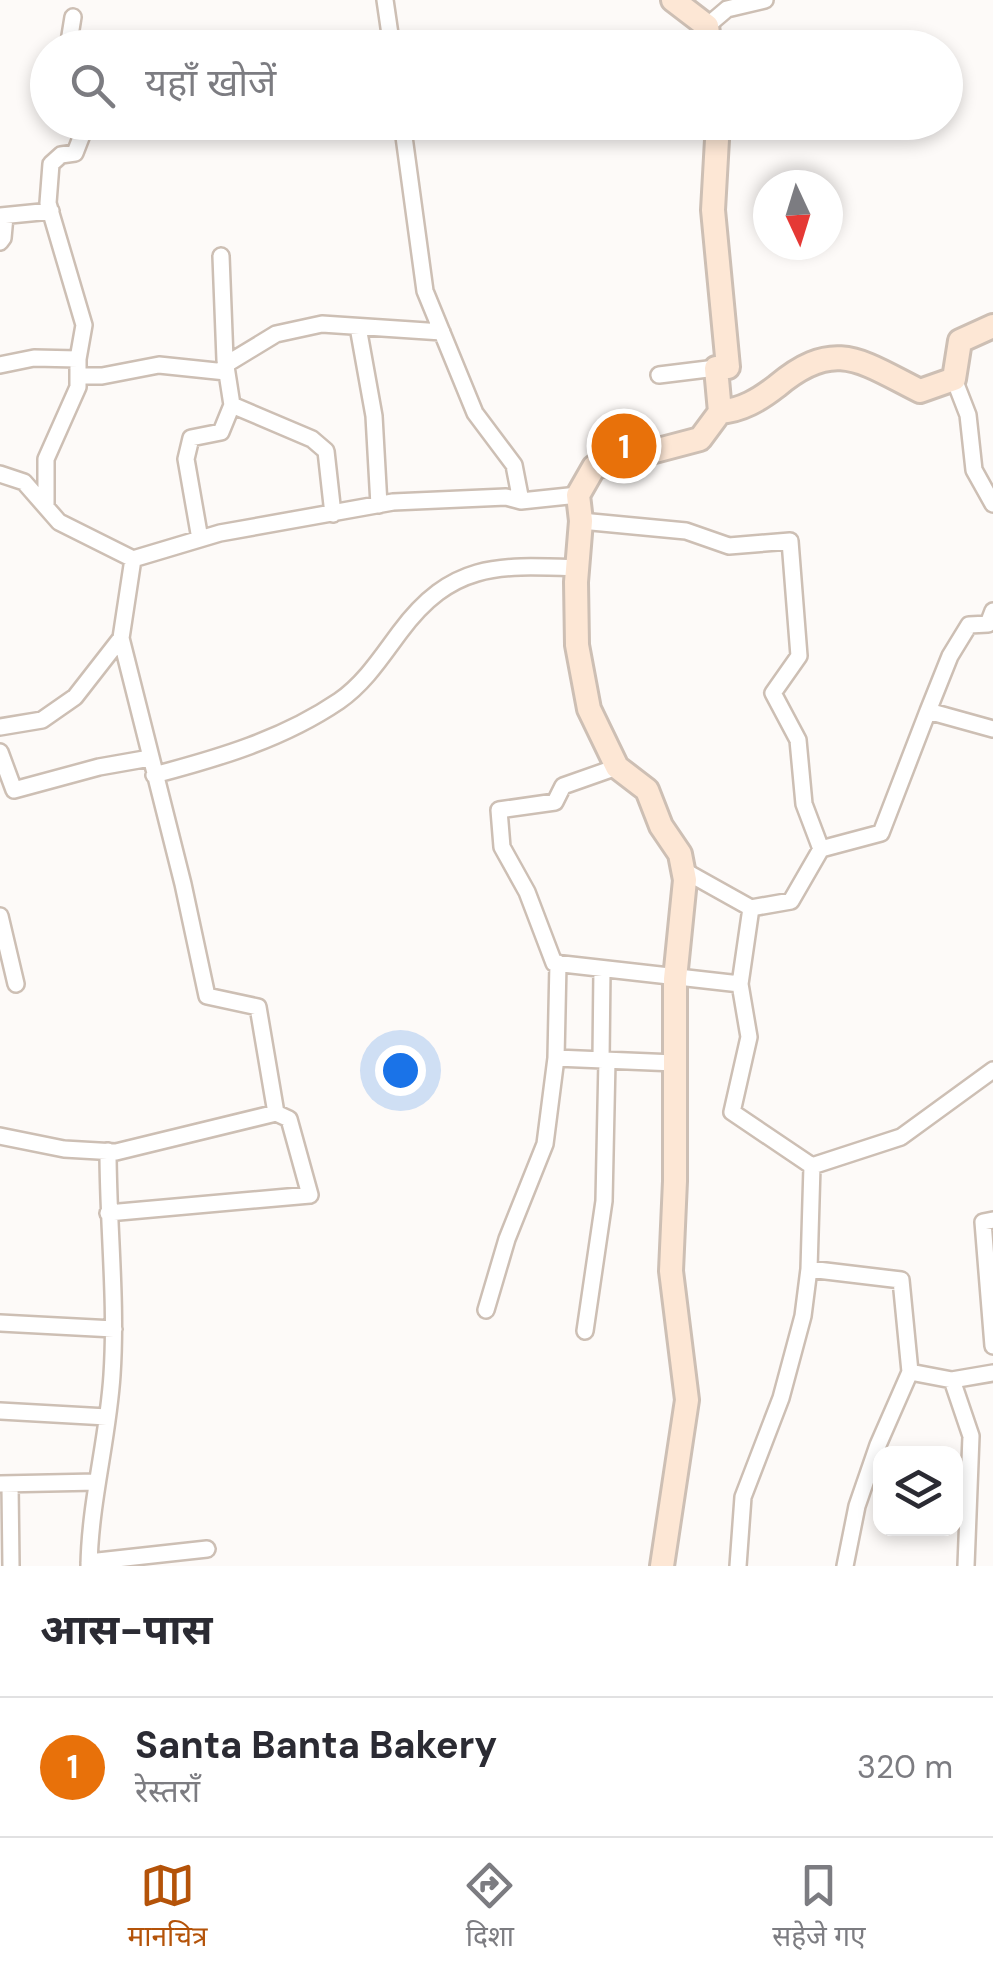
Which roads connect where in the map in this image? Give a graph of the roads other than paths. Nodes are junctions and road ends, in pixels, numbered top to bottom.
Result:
1 (385, 0) edge
2 (674, 0) edge
3 (765, 0) edge
4 (73, 18) dead end
5 (71, 30) edge
6 (389, 30) edge
7 (702, 30) edge
8 (713, 30) edge
9 (81, 140) edge
10 (404, 140) edge
11 (717, 140) edge
12 (50, 210) junction
13 (3, 216) edge
14 (0, 242) edge
15 (220, 256) dead end
16 (993, 326) edge
17 (358, 327) junction
18 (442, 332) junction
19 (0, 364) edge
20 (78, 368) junction
21 (226, 368) junction
22 (716, 368) junction
23 (659, 375) dead end
24 (954, 379) junction
25 (232, 405) junction
26 (720, 412) junction
27 (0, 474) edge
28 (578, 495) junction
29 (521, 502) junction
30 (993, 504) edge
31 (379, 505) junction
32 (46, 507) junction
33 (333, 514) junction
34 (582, 521) junction
35 (200, 539) junction
36 (134, 559) junction
37 (578, 568) junction
38 (993, 611) edge
39 (121, 638) junction
40 (928, 711) junction
41 (0, 726) edge
42 (993, 729) edge
43 (0, 752) edge
44 (150, 758) junction
45 (617, 768) junction
46 (154, 775) junction
47 (7, 793) edge
48 (821, 848) junction
49 (683, 870) junction
50 (751, 908) junction
51 (0, 916) edge
52 (558, 964) junction
53 (602, 969) junction
54 (674, 979) junction
55 (16, 984) dead end
56 (740, 984) junction
57 (556, 1058) junction
58 (604, 1060) junction
59 (675, 1063) junction
60 (993, 1070) edge
61 (276, 1114) junction
62 (0, 1136) edge
63 (108, 1151) junction
64 (812, 1166) junction
65 (108, 1213) junction
66 (993, 1220) edge
67 (809, 1269) junction
68 (486, 1310) dead end
69 (0, 1324) edge
70 (114, 1329) junction
71 (586, 1332) dead end
72 (993, 1346) edge
73 (910, 1372) junction
74 (993, 1373) edge
75 (952, 1380) junction
76 (0, 1411) edge
77 (107, 1417) junction
78 (97, 1482) junction
79 (5, 1485) edge
80 (207, 1549) dead end
81 (175, 1560) edge
82 (90, 1564) edge
83 (11, 1566) edge
84 (662, 1566) edge
85 (738, 1566) edge
86 (846, 1566) edge
87 (966, 1566) edge

1 - 6 street
2 - 7 street
3 - 8 street
4 - 5 street
9 - 12 street
10 - 18 street
11 - 22 street
12 - 13 street
12 - 20 street
13 - 14 street
15 - 21 street
16 - 24 street
17 - 18 street
17 - 21 street
17 - 31 street
18 - 29 street
19 - 20 street
20 - 21 street
20 - 32 street
21 - 25 street
22 - 23 street
22 - 26 street
24 - 26 street
24 - 30 street
25 - 33 street
25 - 35 street
26 - 28 street
27 - 32 street
28 - 29 street
28 - 34 street
29 - 31 street
31 - 33 street
32 - 36 street
33 - 35 street
34 - 37 street
34 - 48 street
35 - 36 street
36 - 39 street
37 - 45 street
37 - 46 street
38 - 40 street
39 - 41 street
39 - 44 street
40 - 42 street
40 - 48 street
43 - 47 street
44 - 46 street
44 - 47 street
45 - 49 street
45 - 52 street
46 - 61 street
48 - 50 street
49 - 50 street
49 - 54 street
50 - 56 street
51 - 55 street
52 - 53 street
52 - 57 street
53 - 54 street
53 - 58 street
54 - 56 street
54 - 59 street
56 - 64 street
57 - 58 street
57 - 68 street
58 - 59 street
58 - 71 street
59 - 84 street
60 - 64 street
61 - 63 street
61 - 65 street
62 - 63 street
63 - 65 street
64 - 67 street
65 - 70 street
66 - 72 street
67 - 73 street
67 - 85 street
69 - 70 street
70 - 77 street
73 - 75 street
73 - 86 street
74 - 75 street
75 - 87 street
76 - 77 street
77 - 78 street
78 - 79 street
78 - 82 street
79 - 83 street
80 - 81 street
81 - 82 street

